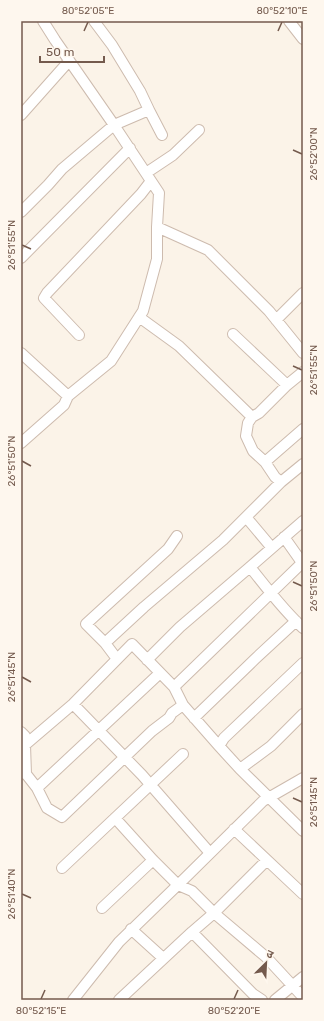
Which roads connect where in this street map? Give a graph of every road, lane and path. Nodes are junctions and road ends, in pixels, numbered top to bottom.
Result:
1 (43, 21) edge
2 (94, 21) edge
3 (288, 21) edge
4 (303, 38) edge
5 (69, 61) junction
6 (149, 110) junction
7 (21, 115) edge
8 (114, 125) junction
9 (199, 130) dead end
10 (162, 135) dead end
11 (130, 148) junction
12 (148, 177) junction
13 (21, 212) edge
14 (157, 227) junction
15 (21, 258) edge
16 (303, 293) edge
17 (139, 317) junction
18 (276, 320) junction
19 (234, 334) dead end
20 (79, 335) dead end
21 (21, 353) edge
22 (303, 353) edge
23 (303, 372) edge
24 (287, 385) junction
25 (68, 396) junction
26 (252, 417) junction
27 (303, 429) edge
28 (21, 443) edge
29 (266, 462) junction
30 (303, 464) edge
31 (281, 482) junction
32 (246, 517) junction
33 (303, 521) edge
34 (177, 536) dead end
35 (284, 537) junction
36 (272, 548) junction
37 (303, 563) edge
38 (250, 567) junction
39 (271, 593) junction
40 (299, 625) edge
41 (105, 643) junction
42 (117, 659) junction
43 (147, 660) junction
44 (303, 663) edge
45 (160, 673) junction
46 (174, 687) junction
47 (73, 704) junction
48 (183, 705) junction
49 (303, 714) edge
50 (194, 718) junction
51 (99, 730) junction
52 (21, 732) edge
53 (25, 745) junction
54 (218, 746) junction
55 (183, 754) dead end
56 (125, 757) junction
57 (240, 769) junction
58 (23, 773) edge
59 (303, 778) edge
60 (151, 785) junction
61 (37, 788) junction
62 (269, 797) junction
63 (115, 818) junction
64 (234, 829) junction
65 (303, 831) edge
66 (210, 853) junction
67 (153, 860) junction
68 (266, 860) junction
69 (62, 868) dead end
70 (178, 885) junction
71 (303, 894) edge
72 (102, 908) dead end
73 (214, 913) junction
74 (131, 929) junction
75 (192, 932) junction
76 (163, 958) junction
77 (303, 977) edge
78 (293, 986) junction
79 (303, 997) edge
80 (254, 998) edge
81 (73, 1000) edge
82 (119, 1000) edge
83 (275, 1000) edge

1 - 5 street
2 - 6 street
3 - 4 street
5 - 7 street
5 - 8 street
6 - 8 street
6 - 10 street
8 - 11 street
8 - 13 street
9 - 12 street
11 - 12 street
11 - 15 street
12 - 14 street
12 - 20 street
14 - 17 street
14 - 18 street
16 - 18 street
17 - 25 street
17 - 26 street
18 - 22 street
19 - 24 street
21 - 25 street
23 - 24 street
24 - 26 street
25 - 28 street
26 - 29 street
27 - 29 street
29 - 31 street
30 - 31 street
31 - 32 street
32 - 36 street
32 - 41 street
33 - 35 street
34 - 41 street
35 - 36 street
35 - 37 street
36 - 38 street
37 - 39 street
38 - 39 street
38 - 43 street
39 - 40 street
39 - 46 street
40 - 50 street
41 - 42 street
42 - 43 street
42 - 47 street
43 - 45 street
44 - 54 street
45 - 46 street
45 - 51 street
46 - 48 street
47 - 51 street
47 - 53 street
48 - 50 street
48 - 56 street
49 - 57 street
50 - 54 street
51 - 56 street
51 - 61 street
52 - 53 street
53 - 58 street
54 - 57 street
55 - 60 street
56 - 60 street
56 - 61 street
57 - 62 street
58 - 61 street
59 - 62 street
60 - 63 street
60 - 66 street
62 - 64 street
62 - 65 street
63 - 67 street
63 - 69 street
64 - 66 street
64 - 68 street
66 - 70 street
67 - 70 street
67 - 72 street
68 - 71 street
68 - 73 street
70 - 73 street
70 - 74 street
73 - 75 street
73 - 78 street
74 - 76 street
74 - 81 street
75 - 76 street
75 - 80 street
76 - 82 street
77 - 78 street
78 - 79 street
78 - 83 street

